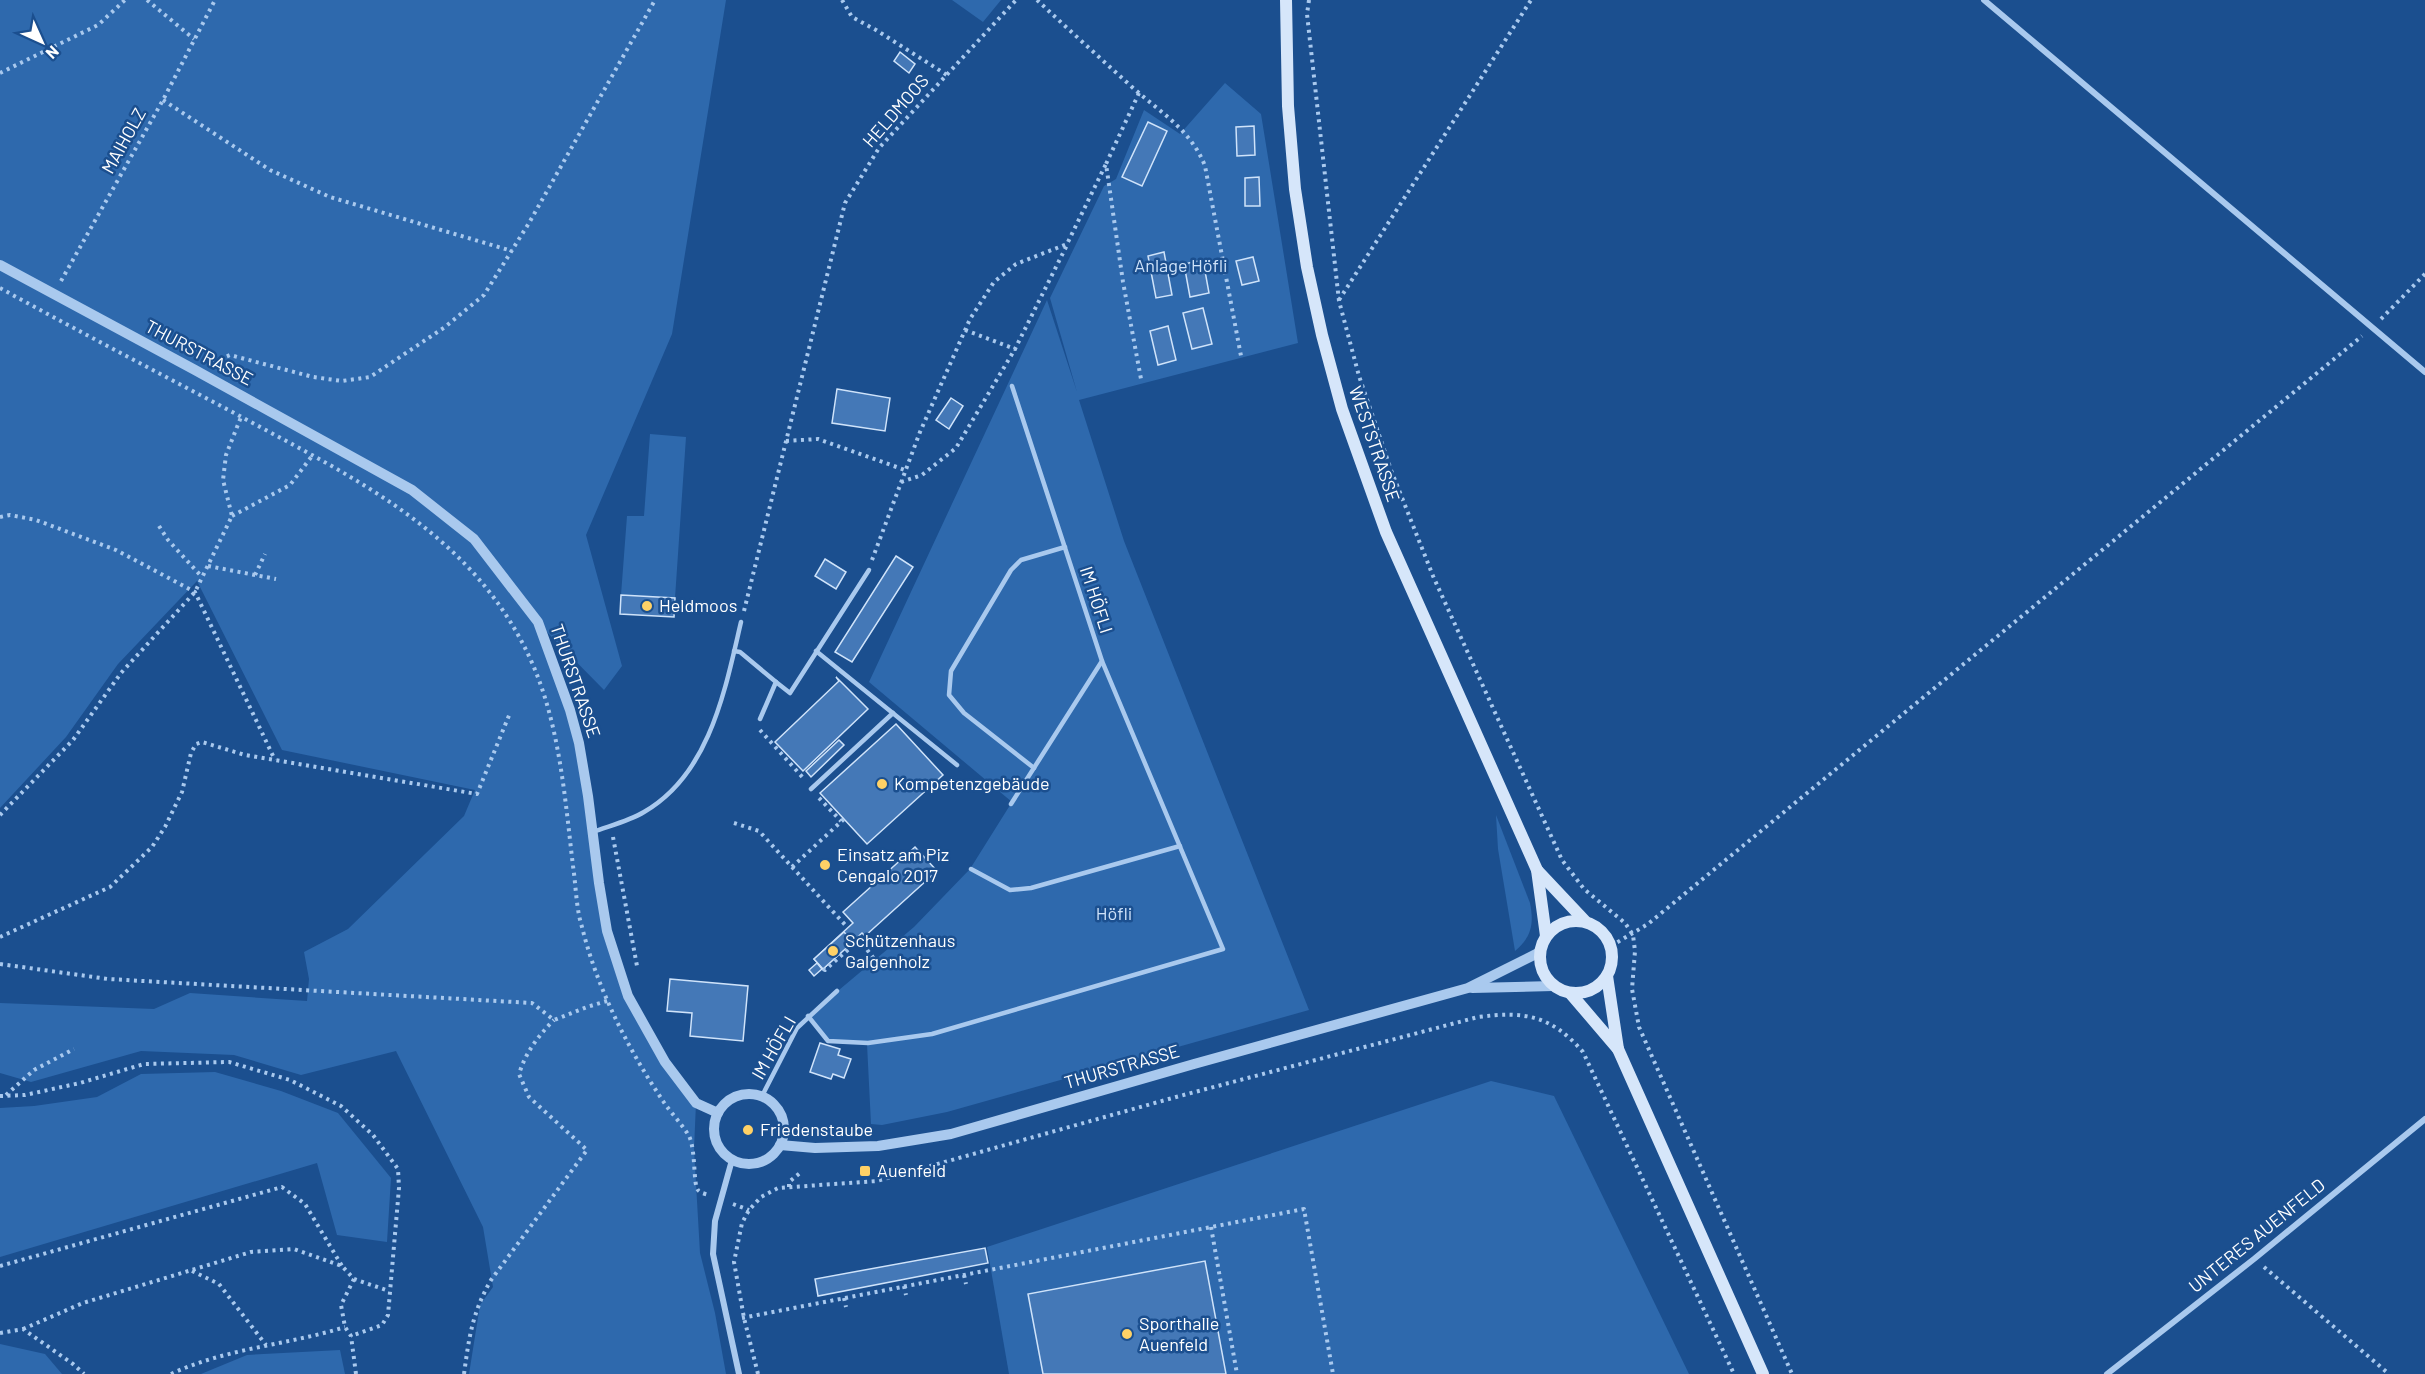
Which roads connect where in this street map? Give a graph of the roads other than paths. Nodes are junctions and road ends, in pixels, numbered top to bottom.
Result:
1 (1286, 0) edge
2 (1984, 0) edge
3 (0, 265) edge
4 (2425, 372) edge
5 (1012, 386) dead end
6 (1065, 547) junction
7 (868, 570) road end
8 (741, 622) road end
9 (734, 651) junction
10 (816, 651) junction
11 (1102, 661) junction
12 (776, 682) junction
13 (893, 714) junction
14 (760, 719) dead end
15 (957, 765) dead end
16 (1034, 768) junction
17 (811, 789) road end
18 (1011, 804) dead end
19 (593, 832) junction
20 (1180, 846) junction
21 (970, 869) dead end
22 (1537, 870) junction
23 (1585, 921) junction
24 (1546, 936) junction
25 (1540, 952) junction
26 (1607, 976) junction
27 (1553, 986) junction
28 (1468, 988) junction
29 (837, 991) dead end
30 (1571, 994) junction
31 (808, 1016) junction
32 (1618, 1049) junction
33 (762, 1096) junction
34 (718, 1113) junction
35 (2425, 1119) edge
36 (780, 1146) junction
37 (732, 1160) junction
38 (740, 1374) edge
39 (1764, 1374) edge
40 (2107, 1374) edge

1 - 22 main road, WESTSTRASSE
2 - 4 street
3 - 19 street, THURSTRASSE
5 - 6 lane, IM HÖFLI
6 - 11 lane, IM HÖFLI
6 - 16 lane
7 - 10 lane
8 - 9 lane
9 - 12 lane
9 - 19 lane
10 - 12 lane
10 - 13 lane
11 - 16 lane, IM HÖFLI
11 - 20 lane
12 - 14 lane
13 - 15 lane
13 - 17 lane
16 - 18 lane, IM HÖFLI
19 - 34 street, THURSTRASSE
20 - 21 lane
20 - 31 lane
22 - 23 main road, WESTSTRASSE
22 - 24 main road, WESTSTRASSE
23 - 24 main road
23 - 26 main road
24 - 25 main road, WESTSTRASSE
25 - 27 main road
25 - 28 street, THURSTRASSE
26 - 30 main road
26 - 32 main road
27 - 28 street, THURSTRASSE
27 - 30 main road
28 - 36 street, THURSTRASSE
29 - 31 lane, IM HÖFLI
30 - 32 main road
31 - 33 lane, IM HÖFLI
32 - 39 main road
33 - 34 street
33 - 36 street
34 - 37 street
35 - 40 street, UNTERES AUENFELD
36 - 37 street
37 - 38 street

